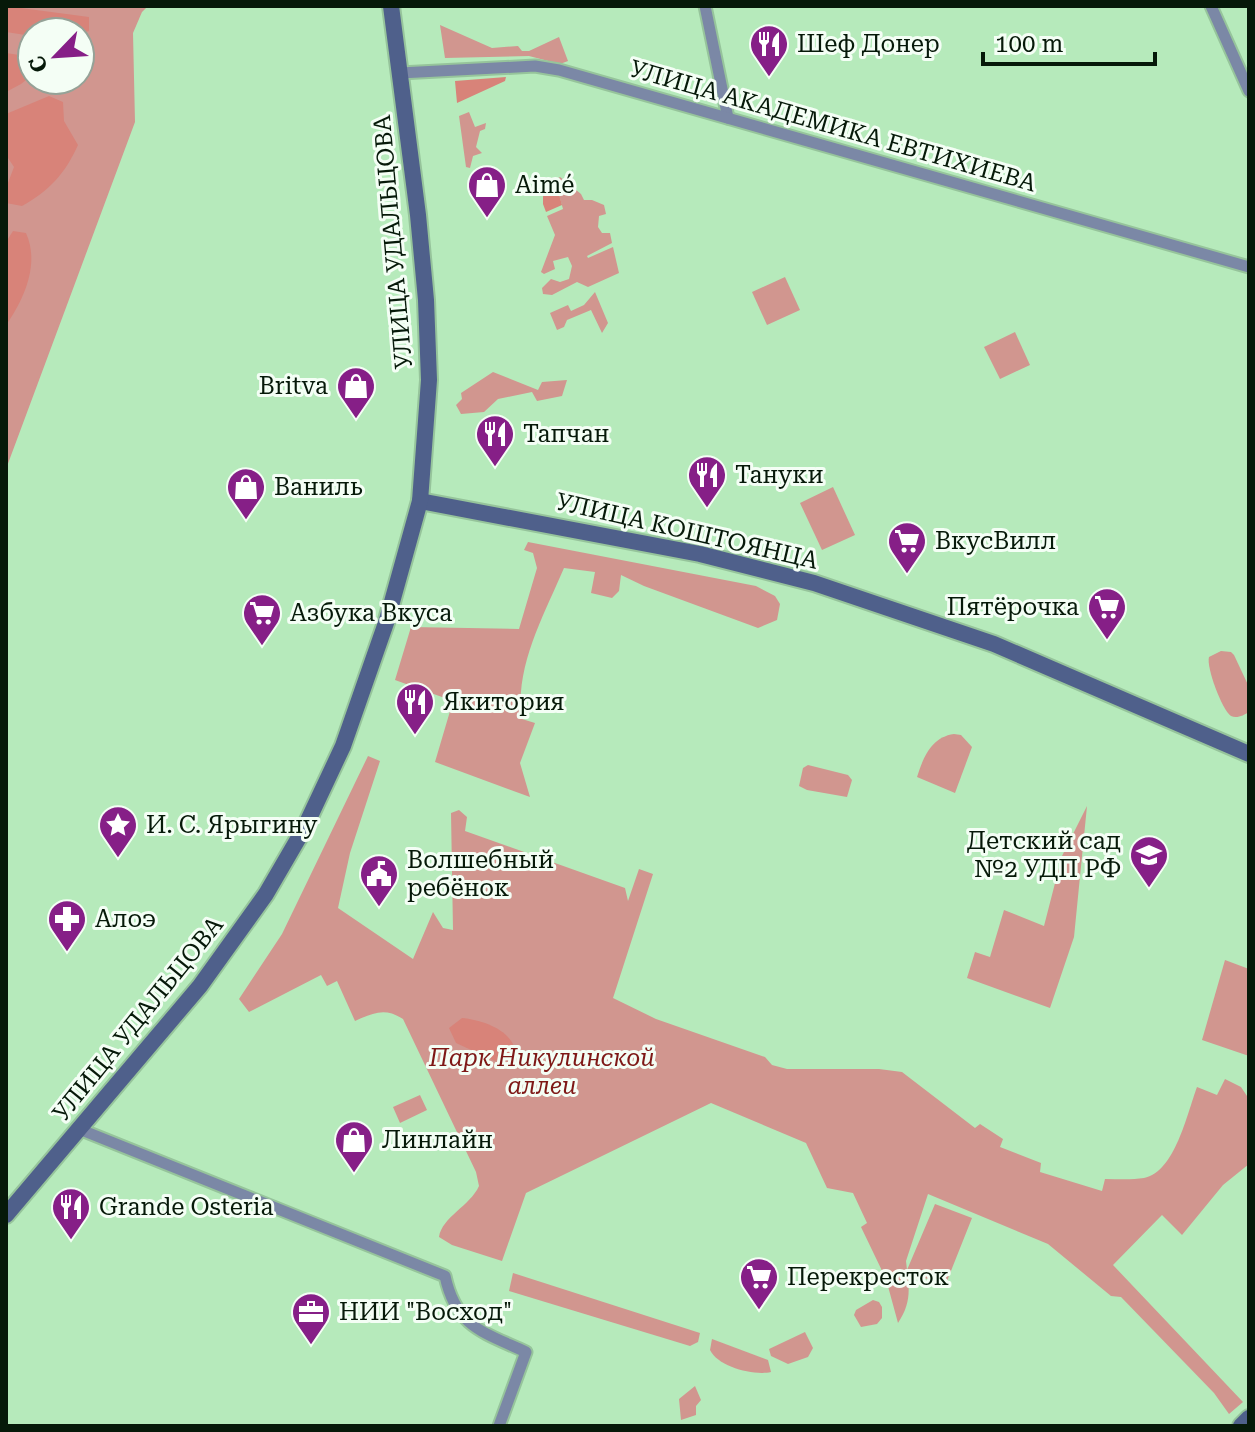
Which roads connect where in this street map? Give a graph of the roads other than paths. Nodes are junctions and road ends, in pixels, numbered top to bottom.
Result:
1 (391, 6) edge
2 (705, 6) edge
3 (1211, 6) edge
4 (400, 73) junction
5 (1249, 91) edge
6 (728, 118) junction
7 (1249, 267) edge
8 (420, 501) junction
9 (1249, 754) edge
10 (79, 1129) junction
11 (6, 1215) edge
12 (1249, 1418) edge
13 (499, 1426) edge
14 (1241, 1426) edge

1 - 4 street, УЛИЦА УДАЛЬЦОВА
2 - 6 street
3 - 5 street
4 - 6 street, УЛИЦА АКАДЕМИКА ЕВТИХИЕВА
4 - 8 street, УЛИЦА УДАЛЬЦОВА
6 - 7 street, УЛИЦА АКАДЕМИКА ЕВТИХИЕВА
8 - 9 street, УЛИЦА КОШТОЯНЦА
8 - 10 street, УЛИЦА УДАЛЬЦОВА
10 - 11 street, УЛИЦА УДАЛЬЦОВА
10 - 13 street
12 - 14 street

